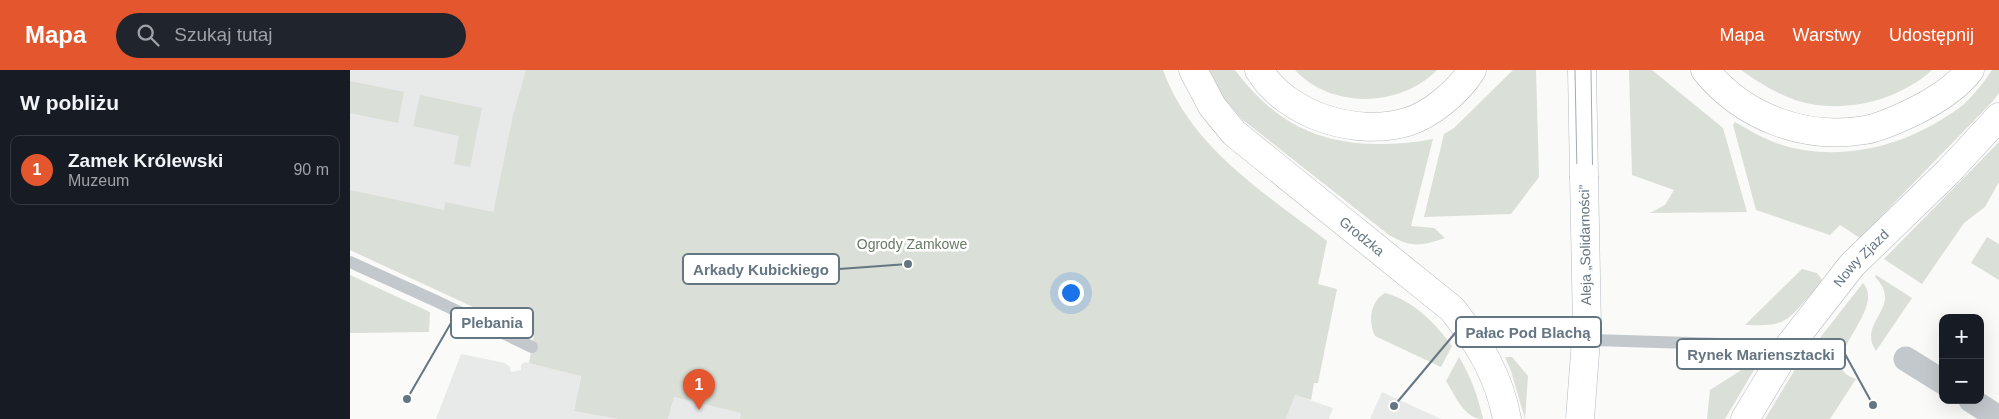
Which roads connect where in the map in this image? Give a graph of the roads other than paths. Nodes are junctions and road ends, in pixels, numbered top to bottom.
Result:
1 (1193, 70) edge
2 (1258, 70) edge
3 (1472, 70) edge
4 (1582, 70) edge
5 (1705, 70) edge
6 (1970, 70) edge
7 (1999, 117) edge
8 (350, 262) edge
9 (1466, 327) junction
10 (1789, 346) junction
11 (532, 347) dead end
12 (1906, 358) dead end
13 (1939, 379) edge
14 (1977, 404) edge
15 (1999, 418) edge
16 (1507, 419) edge
17 (1580, 419) edge
18 (1744, 419) edge

1 - 9 main road, Grodzka
2 - 3 main road
4 - 17 main road, Aleja „Solidarności”, bridge
5 - 6 main road
7 - 10 main road, Nowy Zjazd
8 - 11 lane
9 - 10 lane
9 - 16 main road, Grodzka
10 - 18 main road, Nowy Zjazd
12 - 13 street
14 - 15 street

